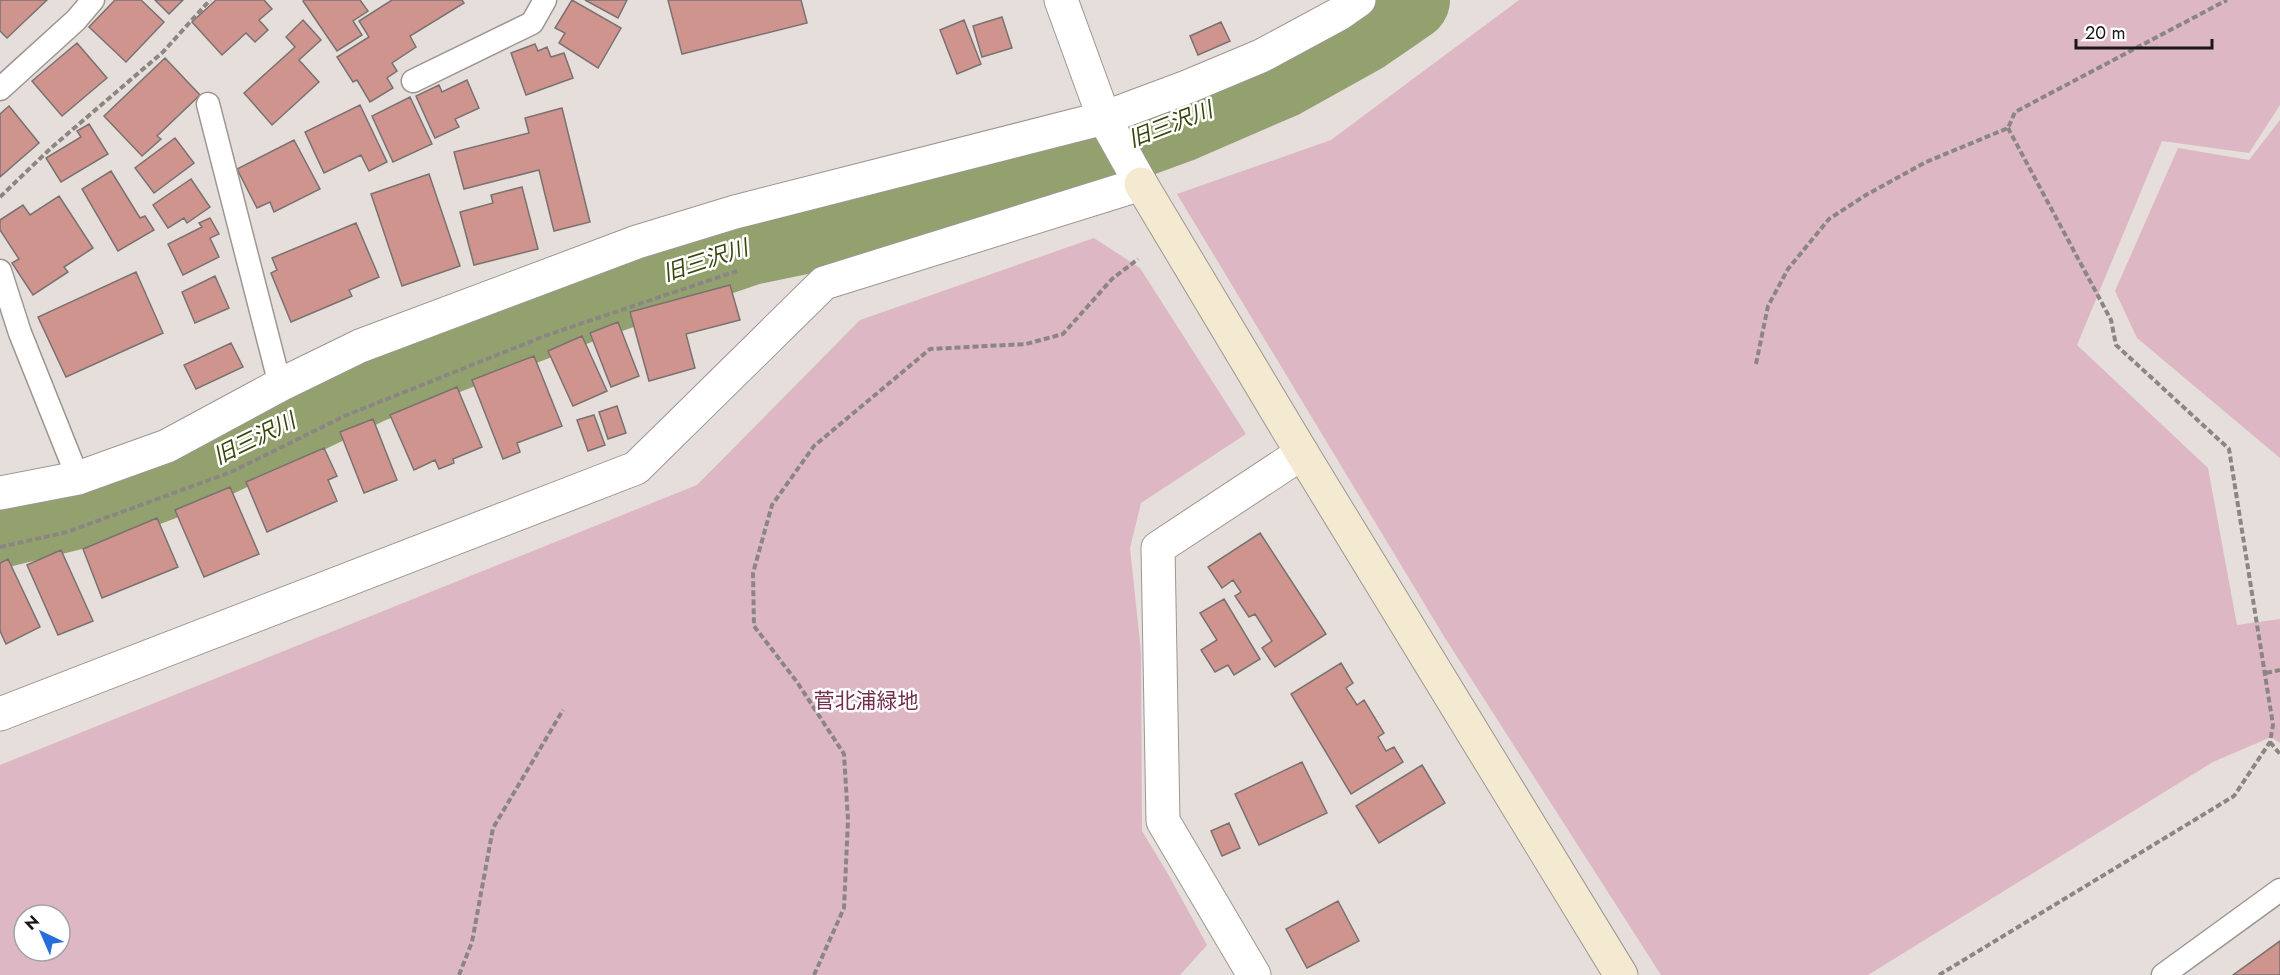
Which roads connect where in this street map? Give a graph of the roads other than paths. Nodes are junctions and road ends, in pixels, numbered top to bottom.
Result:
1 (93, 0) edge
2 (545, 0) edge
3 (1061, 0) edge
4 (1359, 0) edge
5 (413, 81) dead end
6 (0, 89) edge
7 (208, 104) dead end
8 (1104, 118) junction
9 (1136, 175) junction
10 (0, 272) edge
11 (280, 385) junction
12 (1302, 453) junction
13 (78, 478) junction
14 (0, 493) edge
15 (0, 714) edge
16 (2280, 890) edge
17 (1254, 975) edge
18 (1621, 975) edge
19 (2163, 975) edge

1 - 6 lane
2 - 5 lane
3 - 8 street
4 - 8 street
7 - 11 lane
8 - 9 street
8 - 11 street
9 - 12 street
9 - 15 street
10 - 13 lane
11 - 13 street
12 - 17 street
12 - 18 street
13 - 14 street
16 - 19 lane

